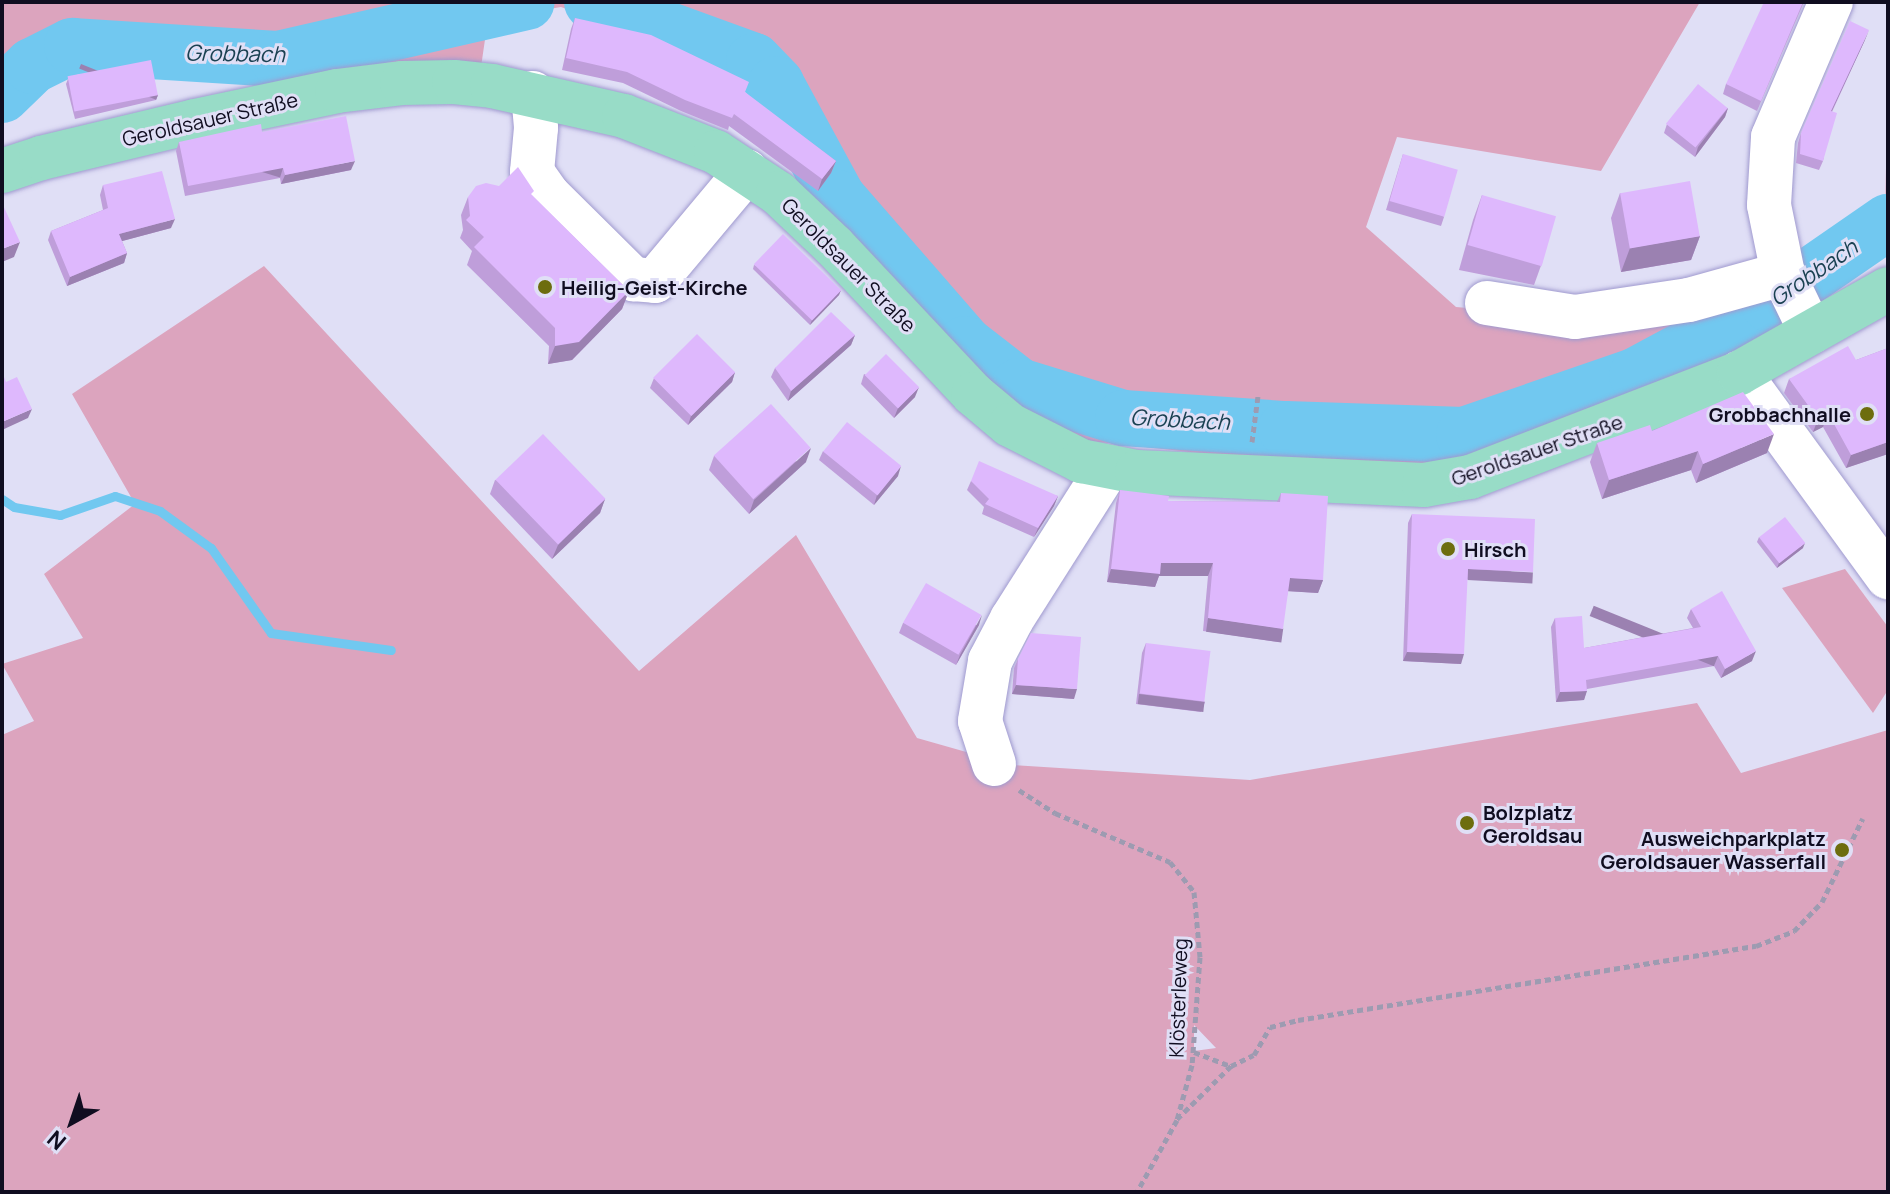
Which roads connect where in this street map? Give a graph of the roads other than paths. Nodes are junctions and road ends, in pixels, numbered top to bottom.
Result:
1 (1831, 2) edge
2 (533, 93) junction
3 (2, 171) edge
4 (747, 171) junction
5 (1888, 289) edge
6 (1487, 303) dead end
7 (1798, 305) junction
8 (1739, 373) junction
9 (1108, 468) junction
10 (1888, 577) edge
11 (994, 764) road end

1 - 7 lane
2 - 3 main road, Geroldsauer Straße
2 - 4 main road, Geroldsauer Straße
2 - 4 lane
4 - 9 main road, Geroldsauer Straße
5 - 7 main road, Geroldsauer Straße
6 - 7 lane
7 - 8 main road, Geroldsauer Straße
8 - 9 main road, Geroldsauer Straße
8 - 10 lane
9 - 11 lane

